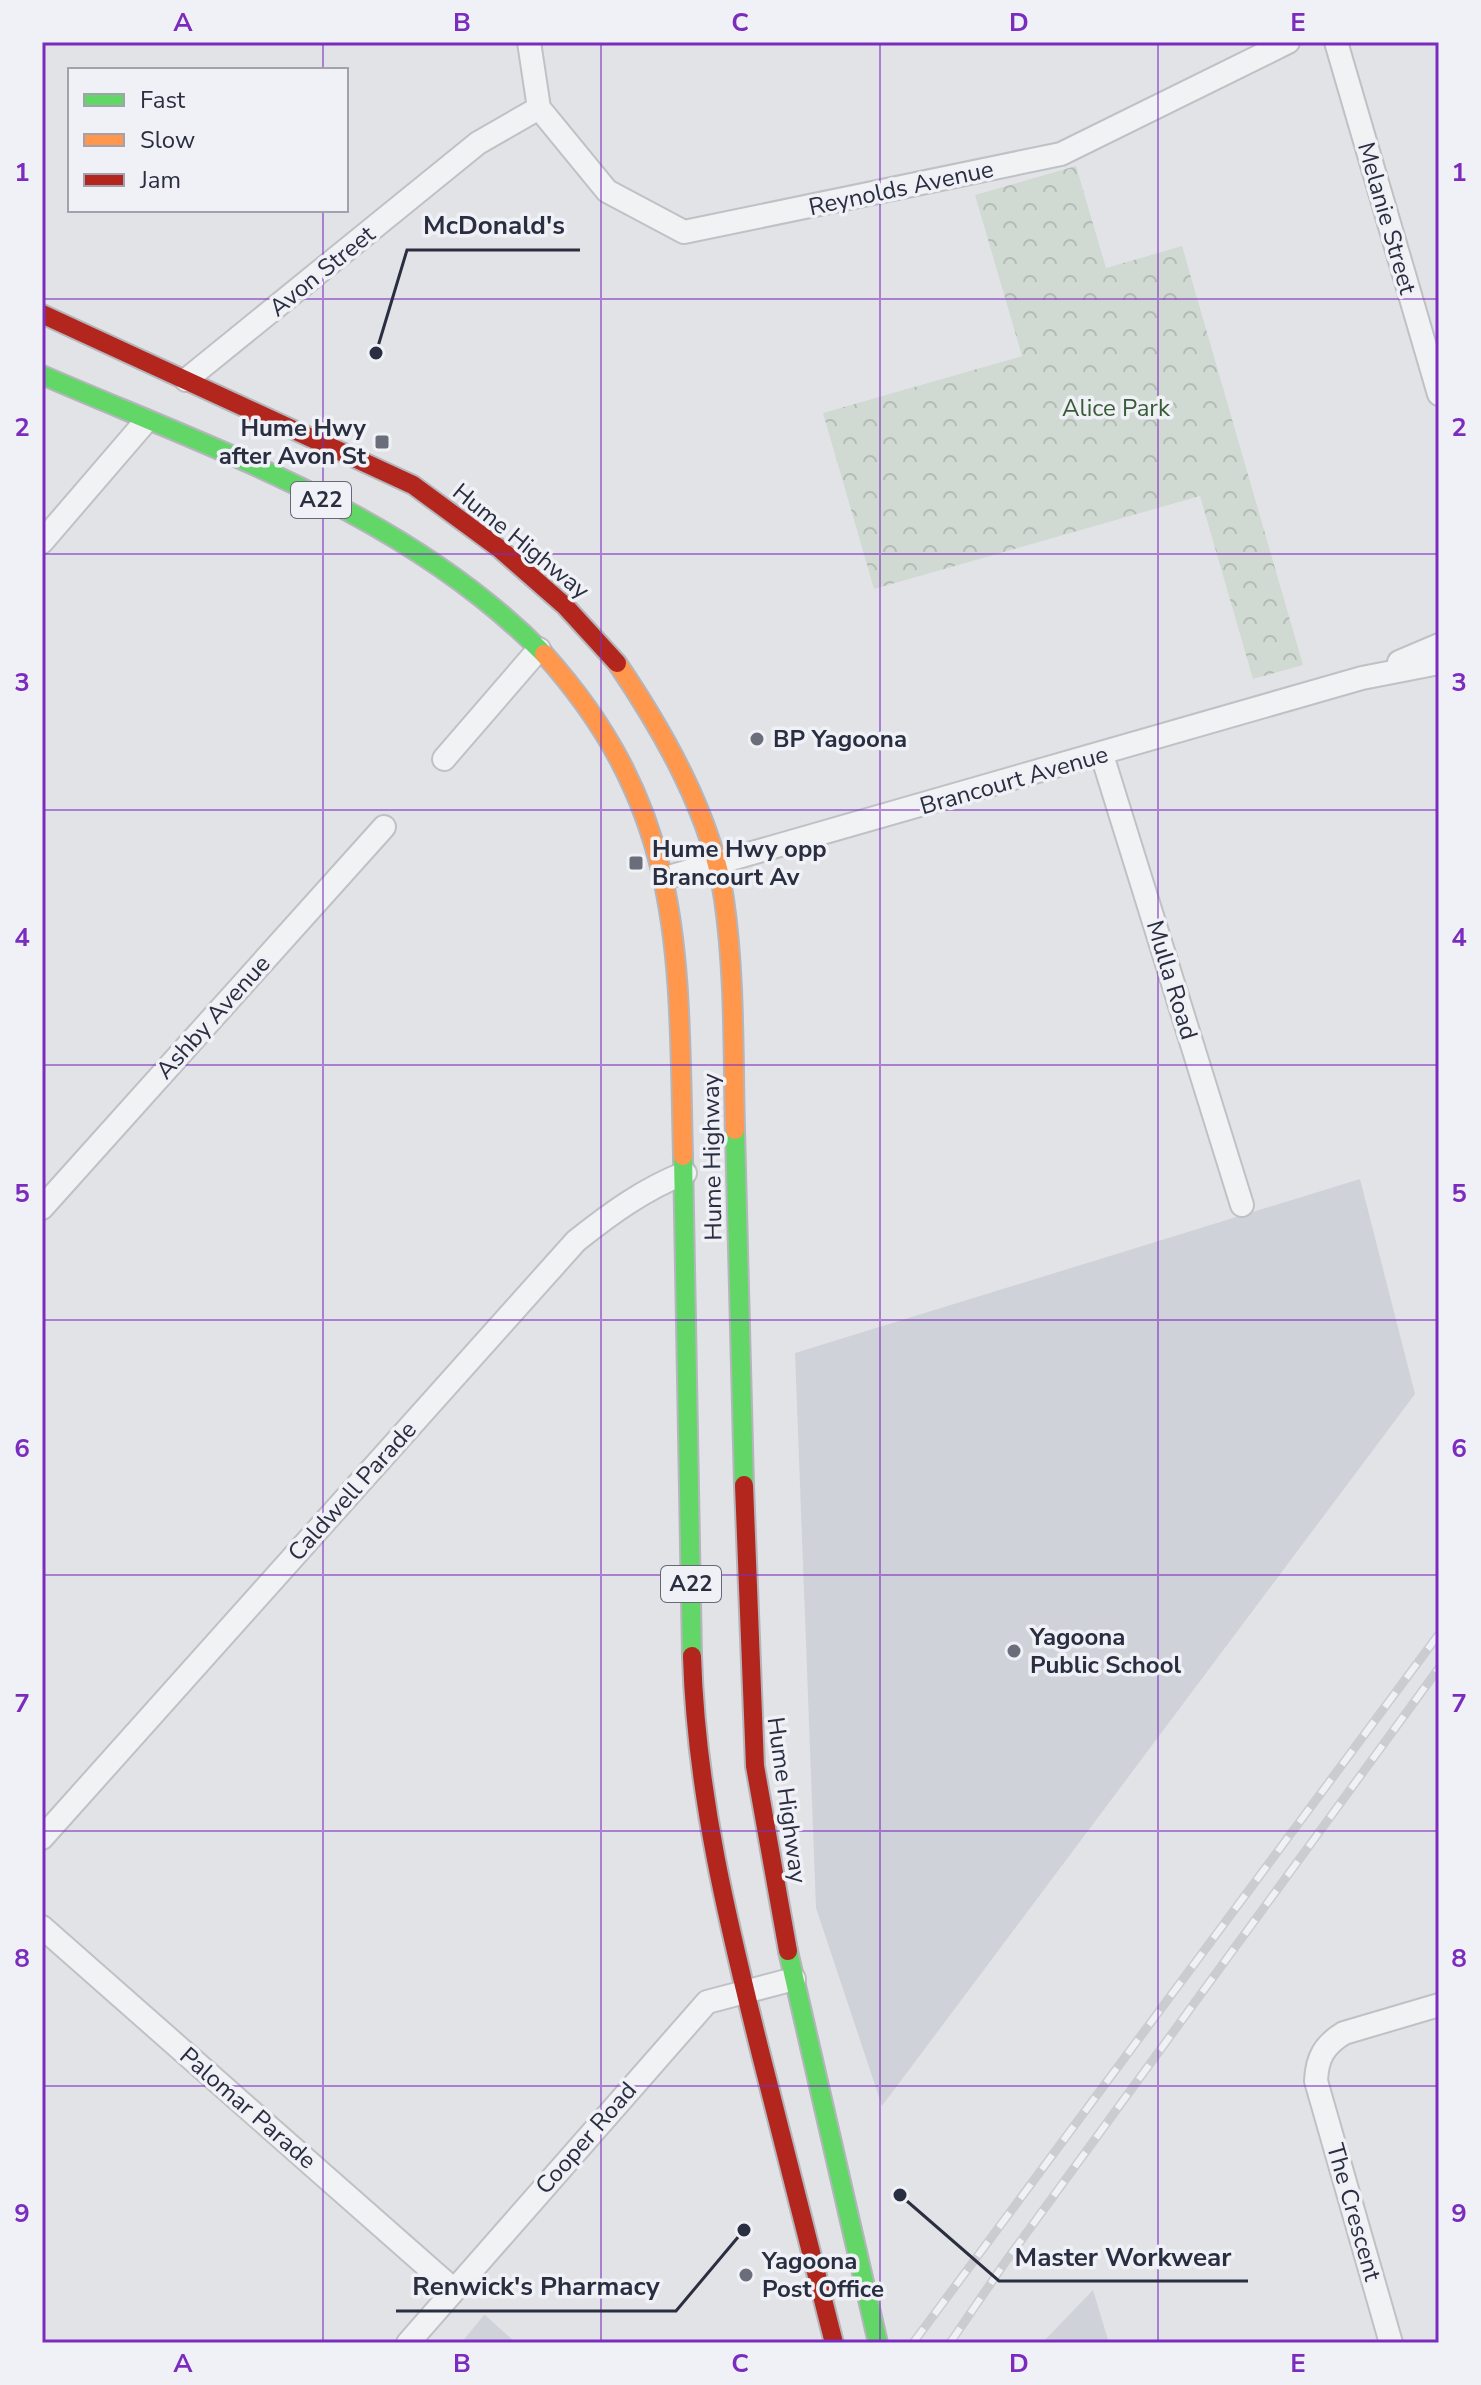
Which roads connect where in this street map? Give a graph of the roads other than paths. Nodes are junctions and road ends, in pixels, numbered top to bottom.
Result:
1 (529, 42) edge
2 (1288, 42) edge
3 (1336, 42) edge
4 (539, 108) junction
5 (42, 314) edge
6 (42, 375) edge
7 (186, 380) junction
8 (1439, 394) edge
9 (146, 421) junction
10 (42, 542) edge
11 (1439, 645) edge
12 (539, 649) junction
13 (1439, 663) edge
14 (1362, 678) junction
15 (1102, 755) junction
16 (444, 759) dead end
17 (384, 827) dead end
18 (716, 866) junction
19 (665, 878) junction
20 (685, 1173) junction
21 (1242, 1205) dead end
22 (42, 1208) edge
23 (42, 1838) edge
24 (42, 1927) edge
25 (794, 1979) junction
26 (745, 1990) junction
27 (1439, 2005) edge
28 (454, 2290) junction
29 (408, 2343) edge
30 (834, 2343) edge
31 (878, 2343) edge
32 (1391, 2343) edge

1 - 4 street
2 - 4 street, Reynolds Avenue
3 - 8 street, Melanie Street
4 - 7 street, Avon Street
5 - 7 highway, Hume Highway / A22
6 - 9 highway, Hume Highway / A22
7 - 18 highway, Hume Highway / A22
9 - 10 street
9 - 12 highway, Hume Highway / A22
11 - 14 street, Brancourt Avenue
12 - 16 street
12 - 19 highway, Hume Highway / A22
13 - 14 street, Brancourt Avenue
14 - 15 street, Brancourt Avenue
15 - 18 street, Brancourt Avenue
15 - 21 street, Mulla Road
17 - 22 street, Ashby Avenue
18 - 19 street, Brancourt Avenue
18 - 25 highway, Hume Highway / A22
19 - 20 highway, Hume Highway / A22
20 - 23 street, Caldwell Parade
20 - 26 highway, Hume Highway / A22
24 - 28 street, Palomar Parade
25 - 26 street, Cooper Road
25 - 31 highway, Hume Highway / A22
26 - 28 street, Cooper Road
26 - 30 highway, Hume Highway / A22
27 - 32 street, The Crescent
28 - 29 street, Cooper Road

